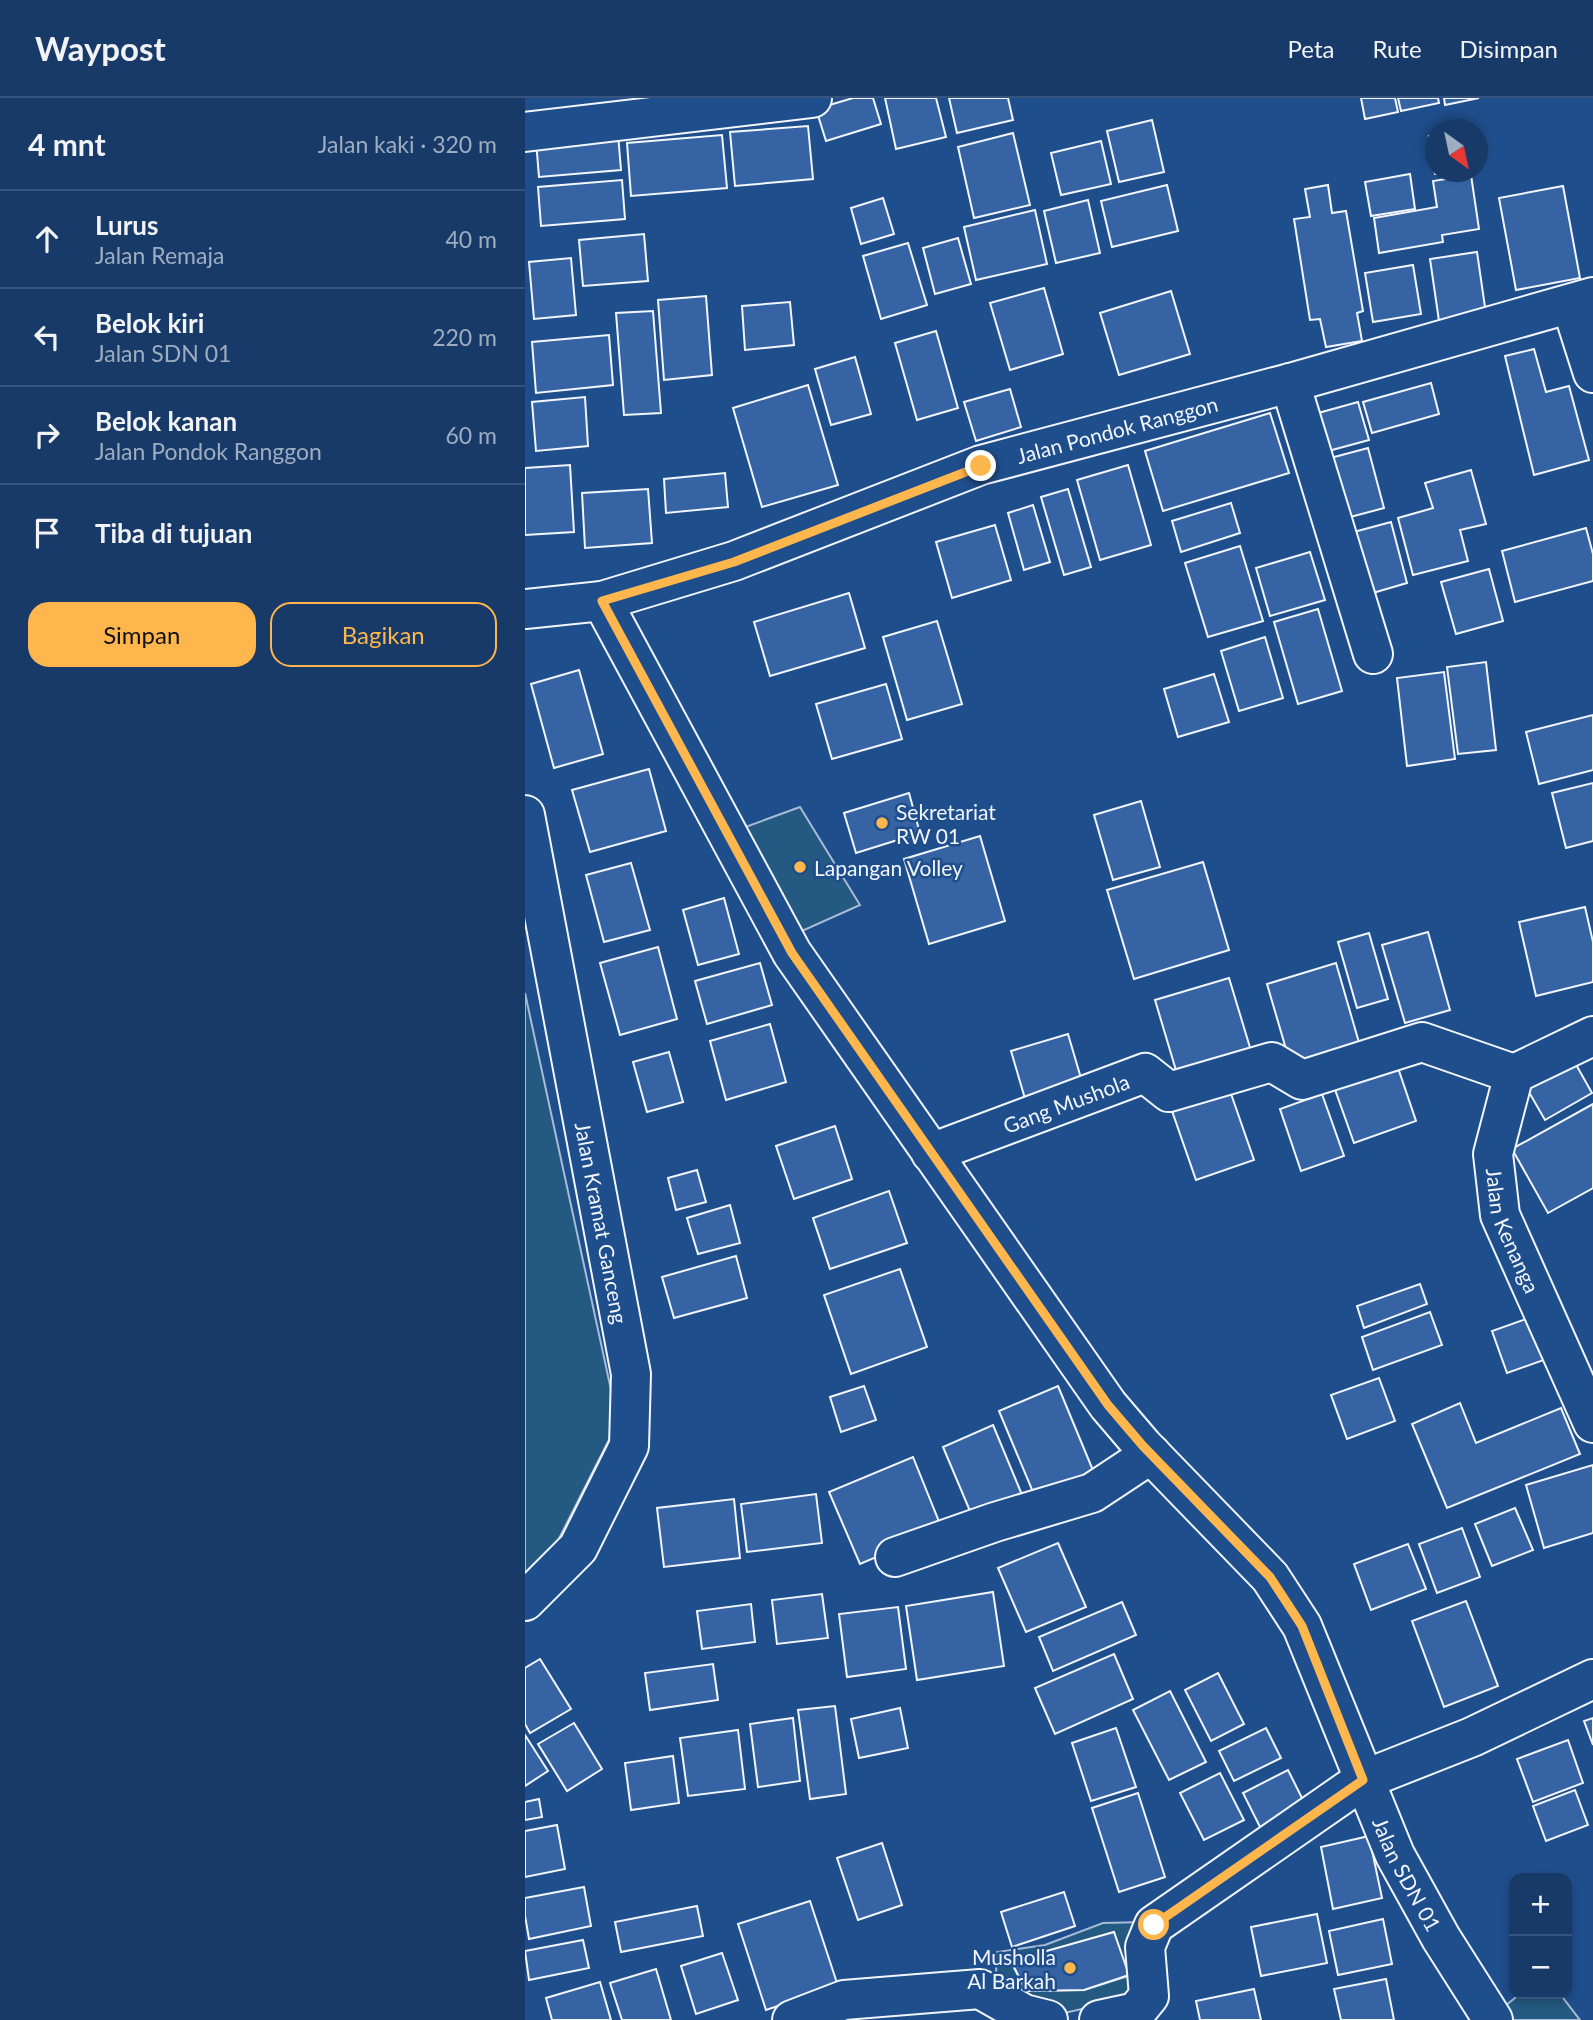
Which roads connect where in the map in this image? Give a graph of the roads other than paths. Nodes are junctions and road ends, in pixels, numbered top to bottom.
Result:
1 (812, 98) edge
2 (525, 132) edge
3 (1582, 301) edge
4 (1593, 373) edge
5 (1290, 383) junction
6 (602, 601) junction
7 (525, 609) edge
8 (1373, 654) dead end
9 (525, 815) edge
10 (1593, 1036) edge
11 (1514, 1073) junction
12 (931, 1153) junction
13 (1593, 1423) edge
14 (1151, 1454) junction
15 (895, 1557) dead end
16 (525, 1601) edge
17 (1593, 1679) edge
18 (1363, 1780) junction
19 (792, 2020) edge
20 (1048, 2020) edge
21 (1099, 2020) edge
22 (1493, 2020) edge

1 - 2 street
3 - 4 street
3 - 5 street, Jalan Pondok Ranggon
5 - 6 street, Jalan Pondok Ranggon
5 - 8 street
6 - 7 street, Jalan Pondok Ranggon
6 - 12 street, Jalan SDN 01
9 - 16 street, Jalan Kramat Ganceng
10 - 11 street
11 - 12 street, Gang Mushola
11 - 13 street, Jalan Kenanga
12 - 14 street, Jalan SDN 01
14 - 15 street
14 - 18 street, Jalan SDN 01
17 - 18 street
18 - 21 street
18 - 22 street, Jalan SDN 01
19 - 20 street

